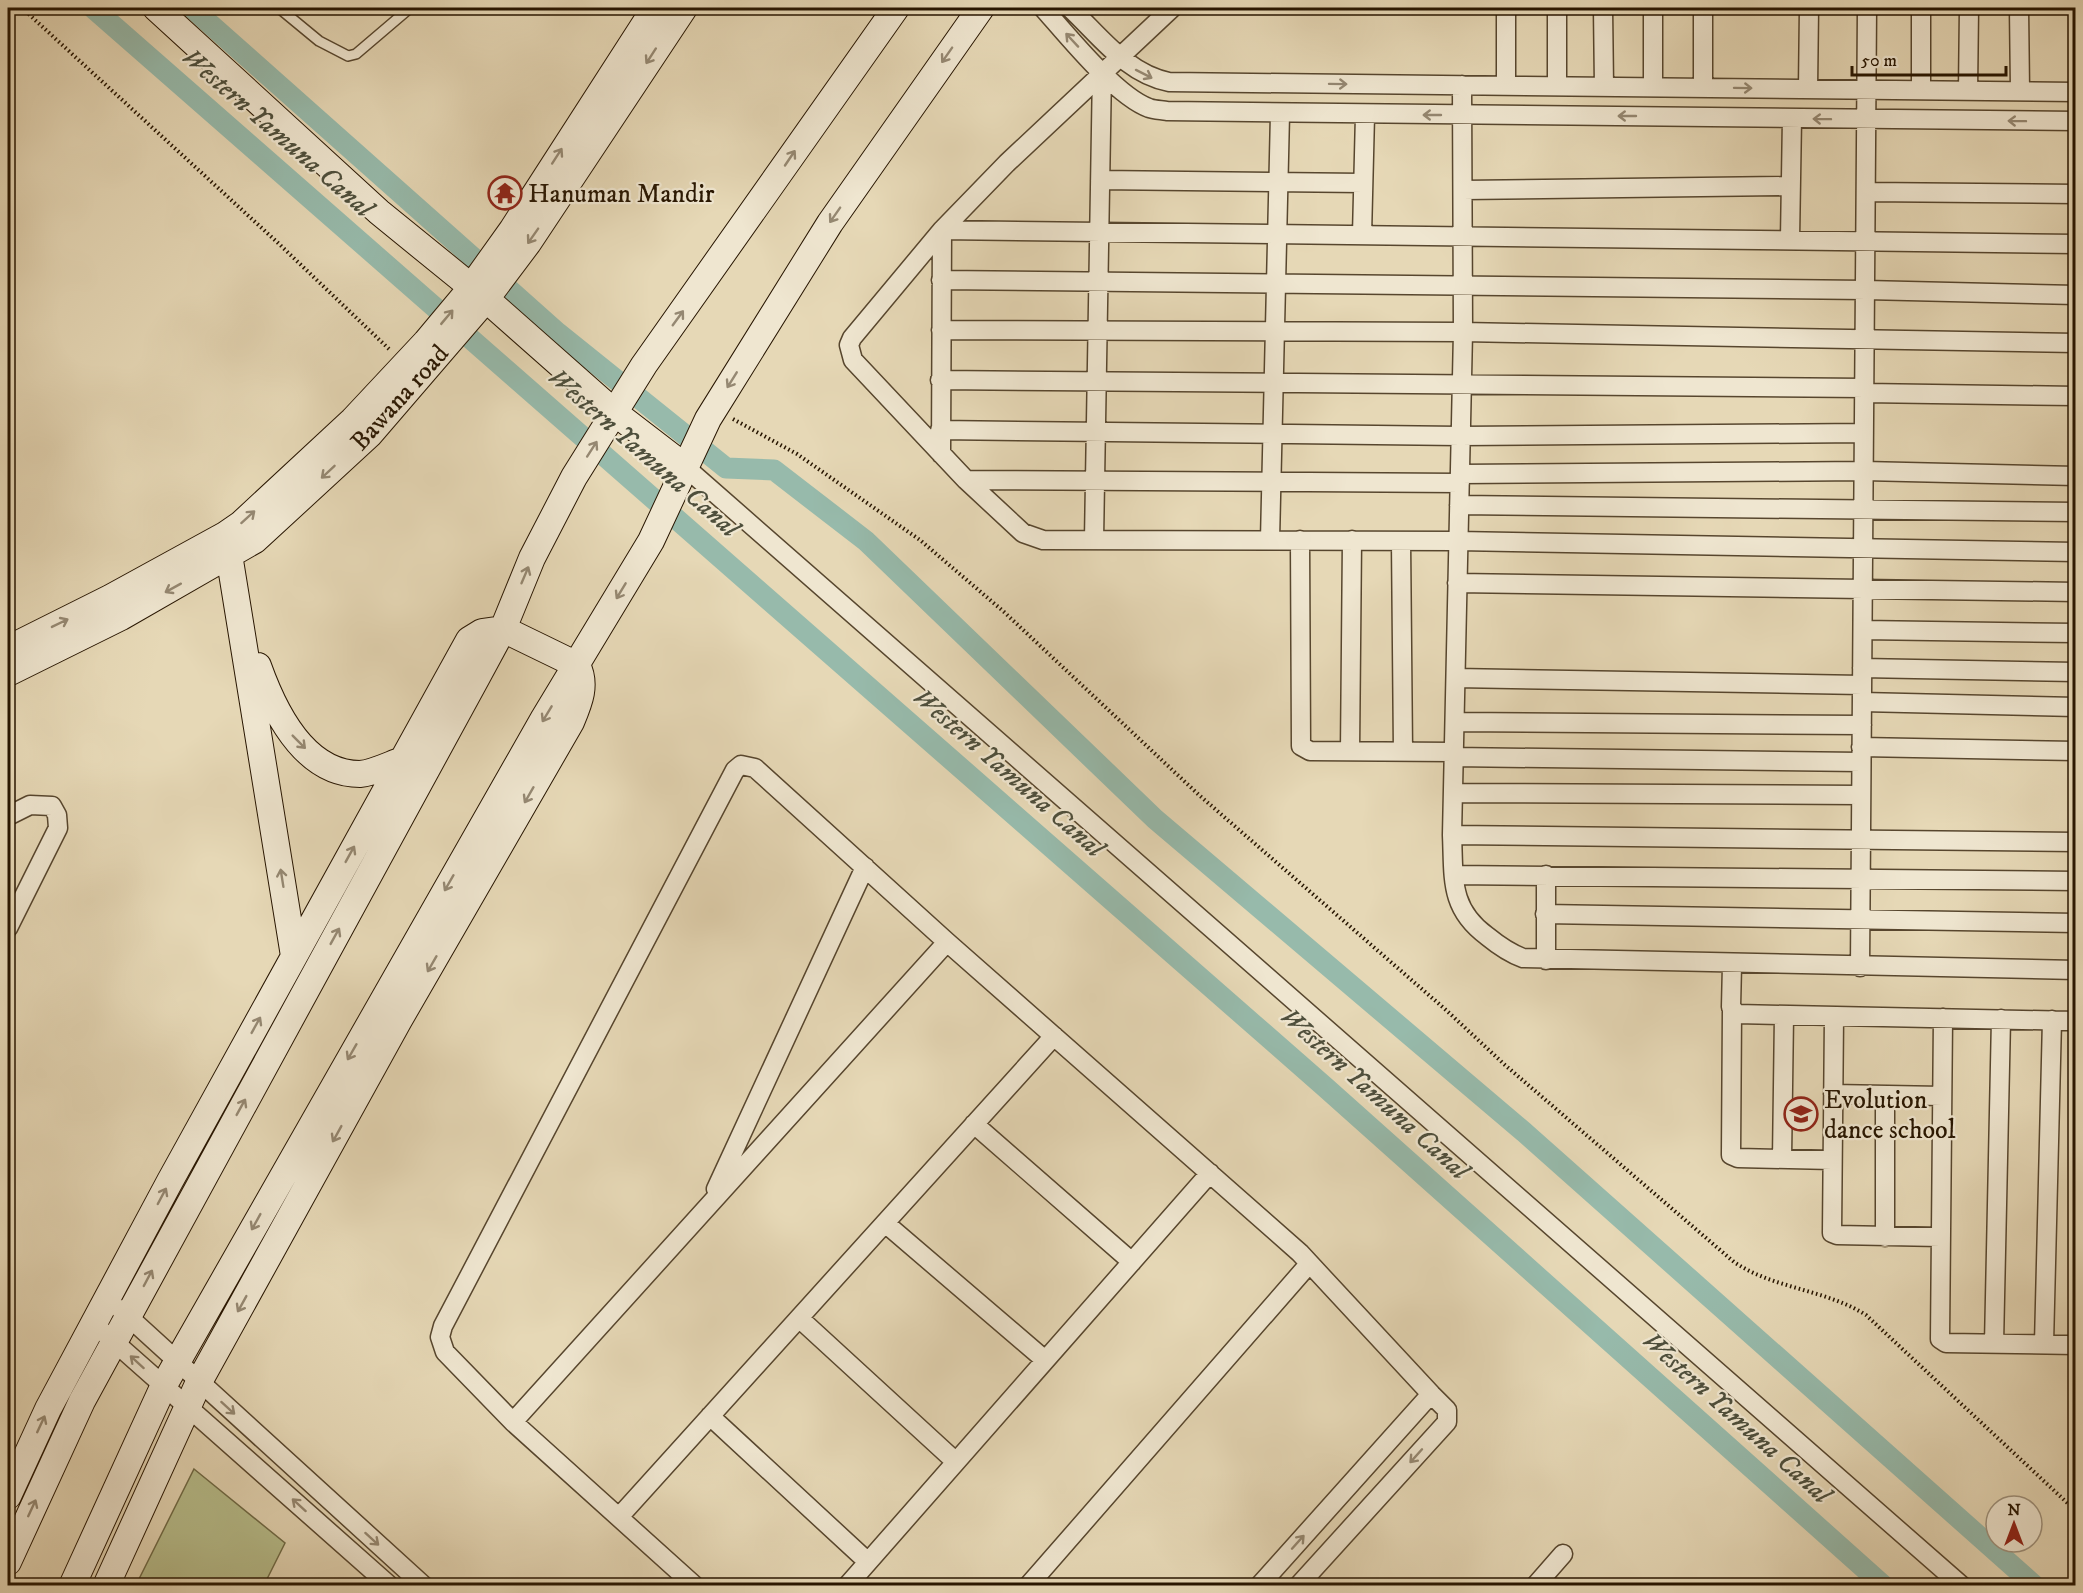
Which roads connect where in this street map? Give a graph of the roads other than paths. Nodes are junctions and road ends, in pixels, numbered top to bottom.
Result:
1 (156, 8) edge
2 (279, 8) edge
3 (410, 8) edge
4 (656, 8) edge
5 (684, 8) edge
6 (896, 8) edge
7 (981, 8) edge
8 (1043, 8) edge
9 (1070, 8) edge
10 (1172, 8) edge
11 (1506, 8) edge
12 (1557, 8) edge
13 (1603, 8) edge
14 (1653, 8) edge
15 (1703, 8) edge
16 (1809, 8) edge
17 (1867, 8) edge
18 (1921, 8) edge
19 (1969, 8) edge
20 (2019, 8) edge
21 (1119, 56) junction
22 (1102, 72) junction
23 (1462, 85) junction
24 (1506, 86) junction
25 (1557, 86) junction
26 (1604, 87) junction
27 (1653, 87) junction
28 (1703, 88) junction
29 (1808, 89) junction
30 (1866, 90) junction
31 (1921, 90) junction
32 (1968, 91) junction
33 (2020, 92) junction
34 (2076, 92) edge
35 (1281, 114) junction
36 (1365, 115) junction
37 (1462, 116) junction
38 (1792, 118) junction
39 (1866, 119) junction
40 (2076, 122) edge
41 (1100, 180) junction
42 (1277, 182) junction
43 (1363, 183) junction
44 (1790, 186) junction
45 (1463, 189) junction
46 (1867, 192) junction
47 (2076, 194) edge
48 (942, 230) junction
49 (1099, 232) junction
50 (1276, 234) junction
51 (1362, 235) junction
52 (1463, 236) junction
53 (1790, 239) junction
54 (1866, 240) junction
55 (2076, 244) edge
56 (941, 280) junction
57 (1098, 281) junction
58 (1275, 283) junction
59 (1463, 286) junction
60 (1866, 290) junction
61 (2076, 295) edge
62 (476, 296) junction
63 (941, 330) junction
64 (1098, 331) junction
65 (1274, 331) junction
66 (1463, 332) junction
67 (1865, 339) junction
68 (2076, 343) edge
69 (433, 347) junction
70 (940, 380) junction
71 (1097, 381) junction
72 (1273, 383) junction
73 (1462, 385) junction
74 (1865, 391) junction
75 (2076, 396) edge
76 (616, 411) junction
77 (940, 430) junction
78 (1096, 432) junction
79 (1272, 434) junction
80 (1864, 434) junction
81 (1461, 436) junction
82 (941, 454) junction
83 (685, 466) junction
84 (1864, 471) junction
85 (2076, 476) edge
86 (1460, 478) junction
87 (966, 480) junction
88 (1095, 481) junction
89 (1271, 482) junction
90 (1459, 505) junction
91 (1864, 507) junction
92 (2076, 512) edge
93 (255, 540) junction
94 (1094, 540) junction
95 (1270, 540) junction
96 (1300, 540) junction
97 (1352, 540) junction
98 (1401, 541) junction
99 (1458, 541) junction
100 (227, 546) junction
101 (1863, 546) junction
102 (2076, 552) edge
103 (1457, 584) junction
104 (1863, 589) junction
105 (2076, 592) edge
106 (502, 628) junction
107 (1863, 630) junction
108 (2076, 633) edge
109 (8, 649) edge
110 (577, 665) junction
111 (2076, 672) edge
112 (8, 673) edge
113 (1456, 678) junction
114 (1862, 685) junction
115 (2076, 706) edge
116 (1455, 722) junction
117 (1862, 725) junction
118 (1350, 751) junction
119 (2076, 751) edge
120 (1403, 752) junction
121 (1454, 754) junction
122 (1862, 754) junction
123 (400, 761) junction
124 (1453, 793) junction
125 (1861, 795) junction
126 (8, 816) edge
127 (1452, 835) junction
128 (1861, 839) junction
129 (2076, 842) edge
130 (865, 867) junction
131 (1454, 874) junction
132 (1546, 875) junction
133 (1860, 877) junction
134 (2076, 881) edge
135 (1545, 914) junction
136 (1860, 921) junction
137 (2076, 923) edge
138 (8, 928) edge
139 (947, 942) junction
140 (294, 956) junction
141 (1546, 960) junction
142 (1732, 965) junction
143 (1860, 967) junction
144 (2076, 970) edge
145 (1732, 1010) junction
146 (1784, 1015) junction
147 (1834, 1016) junction
148 (1943, 1018) junction
149 (2001, 1019) junction
150 (2052, 1020) junction
151 (2076, 1021) edge
152 (1054, 1036) junction
153 (1833, 1094) junction
154 (1885, 1095) junction
155 (1942, 1096) junction
156 (974, 1124) junction
157 (1782, 1159) junction
158 (1832, 1160) junction
159 (1210, 1173) junction
160 (708, 1206) junction
161 (885, 1223) junction
162 (1885, 1236) junction
163 (1940, 1237) junction
164 (1132, 1262) junction
165 (1309, 1264) junction
166 (107, 1298) junction
167 (127, 1316) junction
168 (799, 1318) junction
169 (94, 1324) junction
170 (114, 1341) junction
171 (1994, 1344) junction
172 (2044, 1344) junction
173 (2076, 1345) edge
174 (1045, 1360) junction
175 (178, 1362) junction
176 (200, 1382) junction
177 (164, 1386) junction
178 (1431, 1394) junction
179 (188, 1407) junction
180 (710, 1416) junction
181 (513, 1422) junction
182 (956, 1462) junction
183 (8, 1496) edge
184 (619, 1516) junction
185 (1563, 1554) dead end
186 (8, 1562) edge
187 (868, 1562) junction
188 (72, 1586) edge
189 (106, 1586) edge
190 (390, 1586) edge
191 (424, 1586) edge
192 (695, 1586) edge
193 (847, 1586) edge
194 (1028, 1586) edge
195 (1259, 1586) edge
196 (1298, 1586) edge
197 (1535, 1586) edge
198 (1962, 1586) edge

1 - 62 street
2 - 3 lane
62 -> 4 street, Bawana road
5 -> 62 street, Bawana road
76 -> 6 street
7 -> 83 street
22 -> 8 street
9 - 21 street
10 - 21 street
11 - 24 street
12 - 25 street
13 - 26 street
14 - 27 street
15 - 28 street
16 - 29 street
17 - 30 street
18 - 31 street
19 - 32 street
20 - 33 street
21 - 22 street
21 -> 23 street
22 - 35 street
22 - 41 street
22 - 48 street
23 - 24 street
23 - 37 street
24 - 25 street
25 - 26 street
26 - 27 street
27 - 28 street
28 -> 29 street
29 - 30 street
30 - 31 street
30 - 39 street
31 - 32 street
32 - 33 street
33 - 34 street
35 - 36 street
35 - 42 street
37 -> 36 street
36 - 43 street
38 -> 37 street
37 - 45 street
39 -> 38 street
38 - 44 street
40 -> 39 street
39 - 46 street
41 - 42 street
41 - 49 street
42 - 43 street
42 - 50 street
43 - 51 street
44 - 45 street
44 - 53 street
45 - 52 street
46 - 47 street
46 - 54 street
48 - 49 street
48 - 56 street
48 - 82 street
49 - 50 street
49 - 57 street
50 - 51 street
50 - 58 street
51 - 52 street
52 - 53 street
52 - 59 street
53 - 54 street
54 - 55 street
54 - 60 street
56 - 57 street
56 - 63 street
57 - 58 street
57 - 64 street
58 - 59 street
58 - 65 street
59 - 60 street
59 - 66 street
60 - 61 street
60 - 67 street
62 - 69 street, Bawana road
62 - 76 street
63 - 64 street
63 - 70 street
64 - 65 street
64 - 71 street
65 - 66 street
65 - 72 street
66 - 67 street
66 - 73 street
67 - 68 street
67 - 74 street
69 -> 93 street, Bawana road
100 -> 69 street, Bawana road
70 - 71 street
70 - 77 street
71 - 72 street
71 - 78 street
72 - 73 street
72 - 79 street
73 - 74 street
73 - 81 street
74 - 75 street
74 - 80 street
76 - 83 street
106 -> 76 street
77 - 78 street
77 - 82 street
78 - 79 street
78 - 88 street
79 - 81 street
79 - 89 street
80 - 81 street
80 - 84 street
81 - 86 street
82 - 87 street
83 -> 110 street
83 - 198 street
84 - 85 street
84 - 86 street
84 - 91 street
86 - 89 street
86 - 90 street
87 - 88 street
87 - 94 street
88 - 89 street
88 - 94 street
89 - 95 street
90 - 91 street
90 - 99 street
91 - 92 street
91 - 101 street
93 - 100 street, Bawana road
93 -> 123 street
94 - 95 street
95 - 96 street
96 - 97 street
96 - 118 street
97 - 98 street
97 - 118 street
98 - 99 street
98 - 120 street
99 - 101 street
99 - 103 street
109 -> 100 street, Bawana road
100 -> 112 street, Bawana road
140 -> 100 street
101 - 102 street
101 - 104 street
103 - 104 street
103 - 113 street
104 - 105 street
104 - 107 street
106 - 110 street
106 - 123 street
167 -> 106 street
107 - 108 street
107 - 114 street
110 -> 175 street
110 -> 176 street
111 - 114 street
113 - 114 street
113 - 116 street
114 - 115 street
114 - 117 street
116 - 117 street
116 - 121 street
117 - 122 street
118 - 120 street
119 - 122 street
120 - 121 street
121 - 122 street
121 - 124 street
122 - 125 street
140 -> 123 street
124 - 125 street
124 - 127 street
125 - 128 street
126 - 138 street
127 - 128 street
127 - 131 street
128 - 129 street
128 - 133 street
130 - 139 street
130 - 160 street
130 - 181 street
131 - 132 street
131 - 141 street
132 - 133 street
132 - 135 street
133 - 134 street
133 - 136 street
135 - 136 street
135 - 141 street
136 - 137 street
136 - 143 street
139 - 152 street
139 - 160 street
166 -> 140 street
141 - 142 street
142 - 143 street
142 - 145 street
143 - 144 street
145 - 146 street
145 - 157 street
146 - 147 street
146 - 157 street
147 - 148 street
147 - 153 street
148 - 149 street
148 - 155 street
149 - 150 street
149 - 171 street
150 - 151 street
150 - 172 street
152 - 156 street
152 - 159 street
153 - 154 street
153 - 158 street
154 - 155 street
154 - 162 street
155 - 163 street
156 - 161 street
156 - 164 street
157 - 158 street
158 - 162 street
159 - 164 street
159 - 165 street
160 - 181 street
161 - 168 street
161 - 174 street
162 - 163 street
163 - 171 street
164 - 174 street
165 - 178 street
165 - 194 street
166 - 167 street
166 - 169 street
167 - 170 street
167 - 175 street
168 - 180 street
168 - 182 street
169 - 170 street
183 -> 169 street
177 -> 170 street
186 -> 170 street
171 - 172 street
172 - 173 street
174 - 182 street
175 - 176 street
175 - 177 street
176 - 179 street
176 -> 191 street
177 - 179 street
177 - 188 street
195 -> 178 street
178 -> 196 street
179 - 189 street
190 -> 179 street
180 - 184 street
180 - 187 street
181 - 184 street
182 - 187 street
184 - 192 street
185 - 197 street
187 - 193 street

